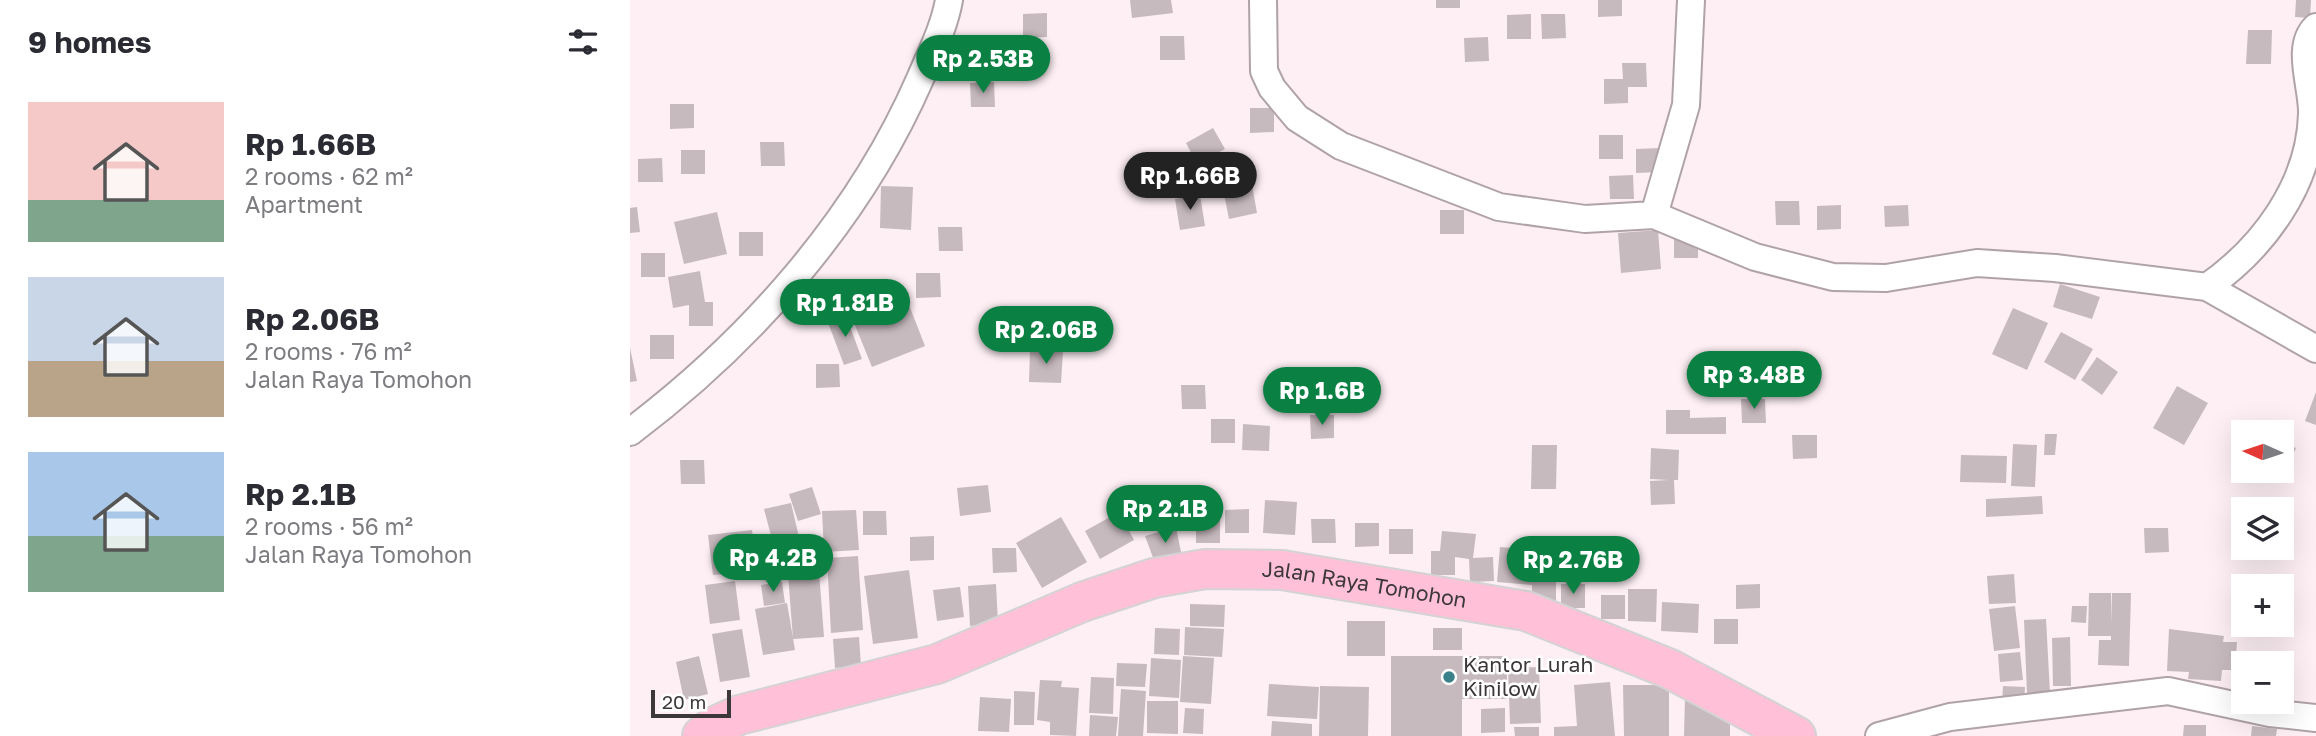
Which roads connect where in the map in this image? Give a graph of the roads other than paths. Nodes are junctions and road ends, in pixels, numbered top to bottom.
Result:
1 (949, 0) edge
2 (1263, 0) edge
3 (1691, 0) edge
4 (2316, 27) edge
5 (1654, 215) junction
6 (2207, 287) junction
7 (2316, 349) edge
8 (630, 432) edge
9 (2316, 718) edge
10 (702, 736) edge
11 (1796, 736) edge
12 (1879, 736) edge

1 - 8 street
2 - 5 street
3 - 5 street
4 - 6 street
5 - 6 street
6 - 7 street
9 - 12 street
10 - 11 highway, Jalan Raya Tomohon

